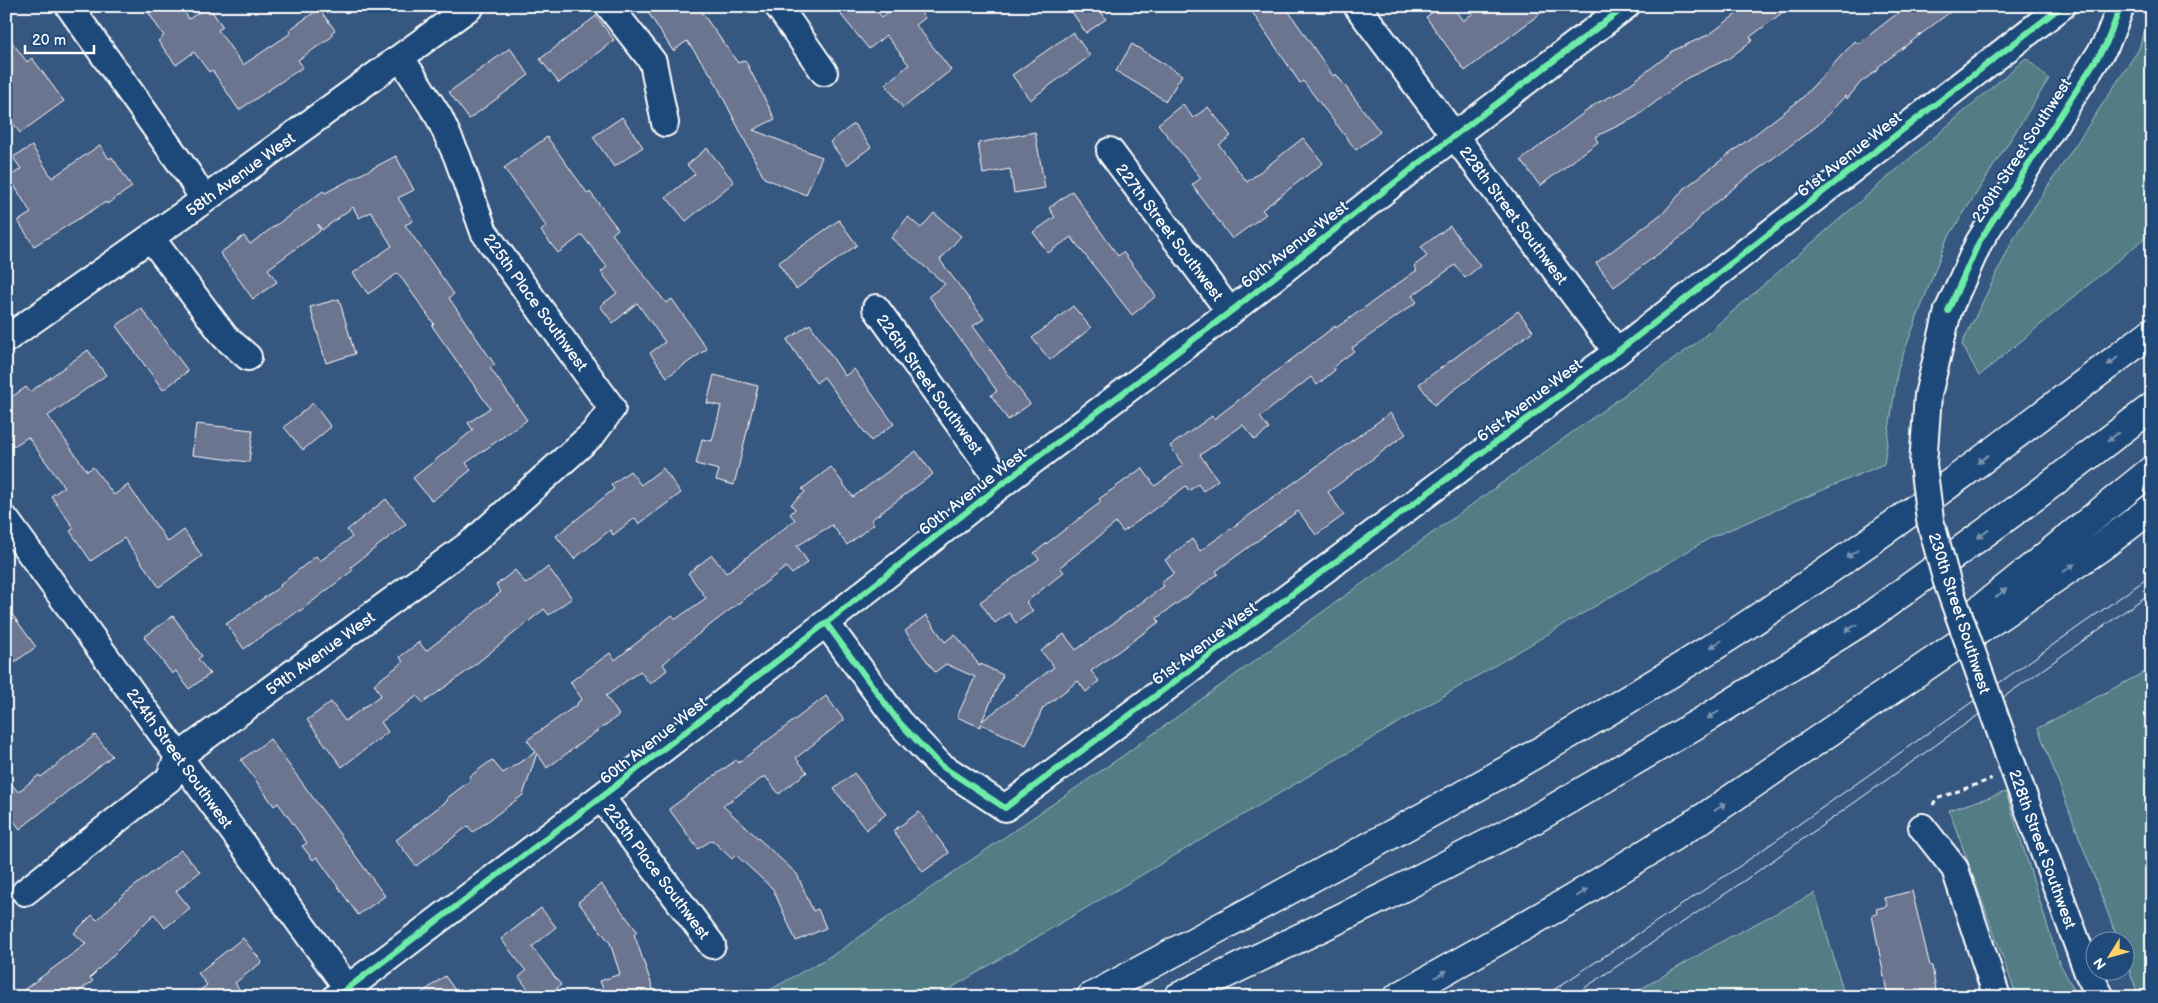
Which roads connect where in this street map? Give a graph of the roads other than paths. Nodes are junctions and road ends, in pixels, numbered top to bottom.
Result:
1 (69, 6) edge
2 (472, 6) edge
3 (609, 6) edge
4 (778, 6) edge
5 (1357, 6) edge
6 (1626, 6) edge
7 (2062, 6) edge
8 (2120, 6) edge
9 (401, 58) junction
10 (824, 72) dead end
11 (665, 123) dead end
12 (1454, 136) junction
13 (1110, 151) dead end
14 (204, 200) junction
15 (151, 238) junction
16 (876, 308) dead end
17 (1230, 312) junction
18 (2152, 332) edge
19 (6, 339) edge
20 (1617, 352) junction
21 (248, 357) dead end
22 (2152, 407) edge
23 (612, 408) joint
24 (2152, 470) edge
25 (1002, 484) junction
26 (2152, 508) edge
27 (6, 520) edge
28 (826, 623) junction
29 (1827, 734) junction
30 (178, 757) junction
31 (2004, 766) joint
32 (601, 797) junction
33 (1922, 827) dead end
34 (25, 892) dead end
35 (712, 945) dead end
36 (346, 994) edge
37 (1090, 997) edge
38 (1178, 997) edge
39 (1398, 997) edge
40 (1997, 997) edge
41 (2101, 997) edge

1 - 14 street
2 - 9 street, 58th Avenue West
3 - 11 street
4 - 10 street
5 - 12 street, 228th Street Southwest
6 - 12 street, 60th Avenue West
7 - 20 street, 61st Avenue West
8 - 31 street, 230th Street Southwest, bridge
9 - 14 street, 58th Avenue West
9 - 23 street, 225th Place Southwest
12 - 17 street, 60th Avenue West
12 - 20 street, 228th Street Southwest
13 - 17 street, 227th Street Southwest
14 - 15 street, 58th Avenue West
15 - 19 street, 58th Avenue West
15 - 21 street
16 - 25 street, 226th Street Southwest
17 - 25 street, 60th Avenue West
18 -> 37 highway
20 - 28 street, 61st Avenue West
22 -> 38 highway
23 - 30 street, 59th Avenue West
29 -> 24 highway
25 - 28 street, 60th Avenue West
29 -> 26 highway
27 - 30 street, 224th Street Southwest
28 - 32 street, 60th Avenue West
39 -> 29 highway
30 - 34 street
30 - 36 street, 224th Street Southwest
31 - 41 street, 228th Street Southwest
32 - 35 street, 225th Place Southwest
32 - 36 street, 60th Avenue West
33 - 40 street

